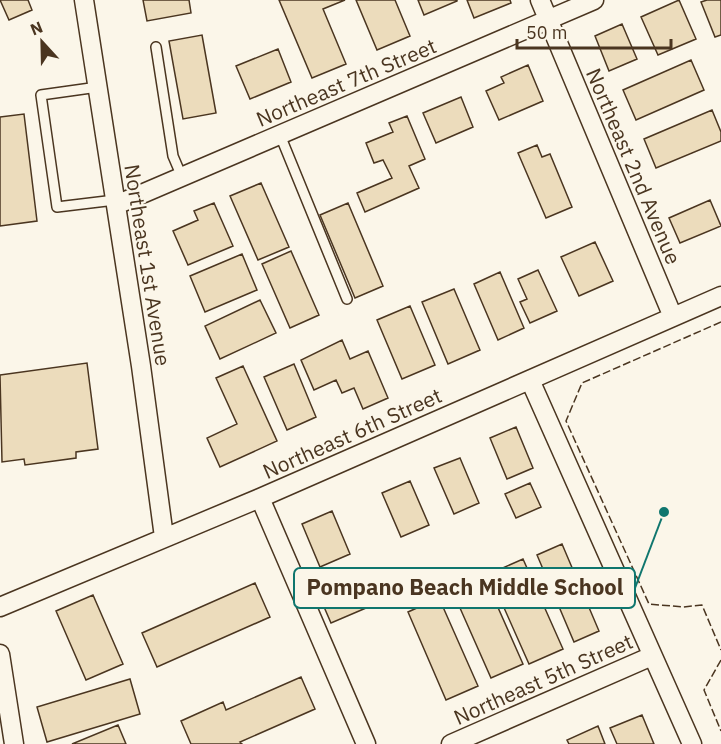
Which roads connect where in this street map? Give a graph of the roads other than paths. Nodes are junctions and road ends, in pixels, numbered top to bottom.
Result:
1 (84, 0) edge
2 (540, 0) edge
3 (594, 0) edge
4 (548, 19) junction
5 (156, 47) dead end
6 (98, 87) junction
7 (280, 135) junction
8 (182, 177) junction
9 (116, 203) junction
10 (721, 296) edge
11 (346, 299) dead end
12 (673, 317) junction
13 (530, 380) junction
14 (260, 498) junction
15 (164, 537) junction
16 (0, 607) edge
17 (0, 654) edge
18 (652, 656) junction
19 (14, 744) edge
20 (366, 744) edge
21 (451, 744) edge
22 (692, 744) edge

1 - 6 street, Northeast 1st Avenue
2 - 4 street, Northeast 2nd Avenue
3 - 4 street, Northeast 7th Street
4 - 7 street, Northeast 7th Street
4 - 12 street, Northeast 2nd Avenue
5 - 8 lane
6 - 9 street, Northeast 1st Avenue
6 - 9 lane
7 - 8 street, Northeast 7th Street
7 - 11 lane
8 - 9 street, Northeast 7th Street
9 - 15 street, Northeast 1st Avenue
10 - 12 street, Northeast 6th Street
12 - 13 street, Northeast 6th Street
13 - 14 street, Northeast 6th Street
13 - 18 street
14 - 15 street, Northeast 6th Street
14 - 20 street
15 - 16 street, Northeast 6th Street
17 - 19 street
18 - 21 street, Northeast 5th Street
18 - 22 street

